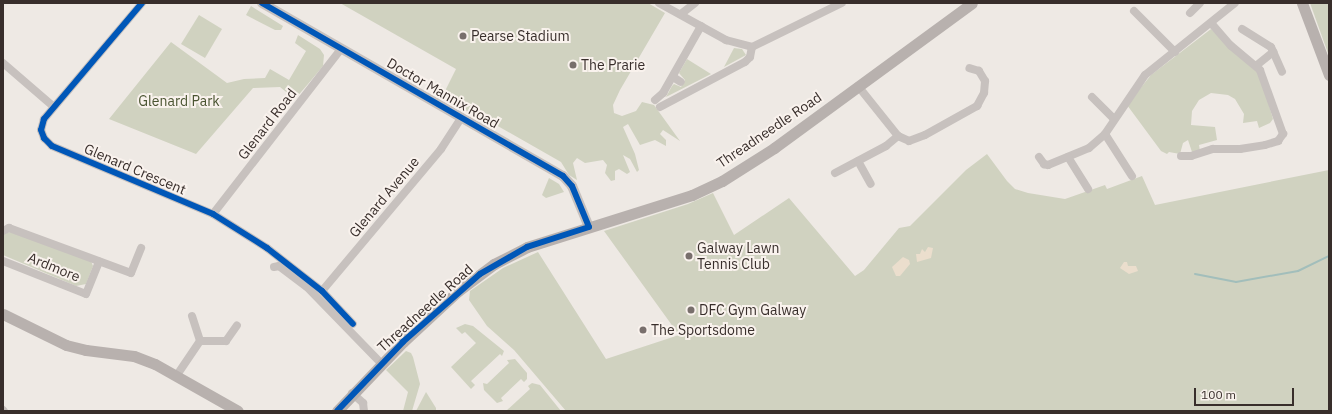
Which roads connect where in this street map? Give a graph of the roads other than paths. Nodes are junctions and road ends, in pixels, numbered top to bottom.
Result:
1 (142, 3) edge
2 (262, 3) edge
3 (659, 3) edge
4 (695, 3) edge
5 (842, 3) edge
6 (972, 3) edge
7 (1200, 3) edge
8 (1234, 3) edge
9 (1302, 3) edge
10 (1134, 11) dead end
11 (1190, 13) dead end
12 (681, 14) junction
13 (1211, 23) junction
14 (701, 26) junction
15 (1242, 29) dead end
16 (752, 47) junction
17 (341, 49) junction
18 (1175, 52) junction
19 (1273, 52) junction
20 (3, 63) edge
21 (1257, 65) junction
22 (969, 68) dead end
23 (1282, 72) dead end
24 (1329, 75) edge
25 (673, 77) junction
26 (681, 82) dead end
27 (858, 86) junction
28 (1092, 97) dead end
29 (54, 107) junction
30 (462, 117) junction
31 (1114, 119) junction
32 (1105, 134) junction
33 (898, 136) junction
34 (1181, 156) dead end
35 (1039, 157) dead end
36 (1068, 157) junction
37 (858, 161) junction
38 (835, 172) dead end
39 (1132, 176) dead end
40 (871, 184) dead end
41 (1088, 189) dead end
42 (213, 214) junction
43 (589, 227) junction
44 (3, 231) edge
45 (141, 248) dead end
46 (3, 261) edge
47 (99, 261) junction
48 (274, 267) dead end
49 (322, 291) junction
50 (192, 316) dead end
51 (4, 317) edge
52 (353, 324) dead end
53 (237, 325) dead end
54 (200, 341) junction
55 (381, 363) junction
56 (177, 375) junction
57 (352, 393) junction
58 (238, 411) edge
59 (337, 411) edge
60 (364, 411) edge

1 - 29 street, Glenard Crescent
2 - 17 street, Doctor Mannix Road
3 - 12 street
4 - 12 street
5 - 16 street
6 - 27 main road, Threadneedle Road
7 - 11 street
8 - 13 street
9 - 24 main road
10 - 18 street
12 - 14 street
13 - 18 street
13 - 21 street
14 - 16 street
14 - 25 street
15 - 19 street
16 - 25 street
17 - 30 street, Doctor Mannix Road
17 - 42 street, Glenard Road
18 - 31 street
19 - 21 street
19 - 23 street
20 - 29 street
21 - 34 street
22 - 33 street
25 - 26 street
27 - 33 street
27 - 43 main road, Threadneedle Road
28 - 31 street
29 - 42 street, Glenard Crescent
30 - 43 street, Doctor Mannix Road
30 - 49 street, Glenard Avenue
31 - 32 street
32 - 36 street
32 - 39 street
33 - 37 street
35 - 36 street
36 - 41 street
37 - 38 street
37 - 40 street
42 - 49 street, Glenard Crescent
43 - 55 main road, Threadneedle Road
44 - 47 street, Ardmore
45 - 47 street, Ardmore
46 - 47 street, Ardmore
48 - 55 street
49 - 52 street, Glenard Crescent
50 - 54 street
51 - 56 main road
53 - 54 street
54 - 56 street
55 - 57 main road, Threadneedle Road
56 - 58 main road
57 - 59 main road, Threadneedle Road
57 - 60 street

